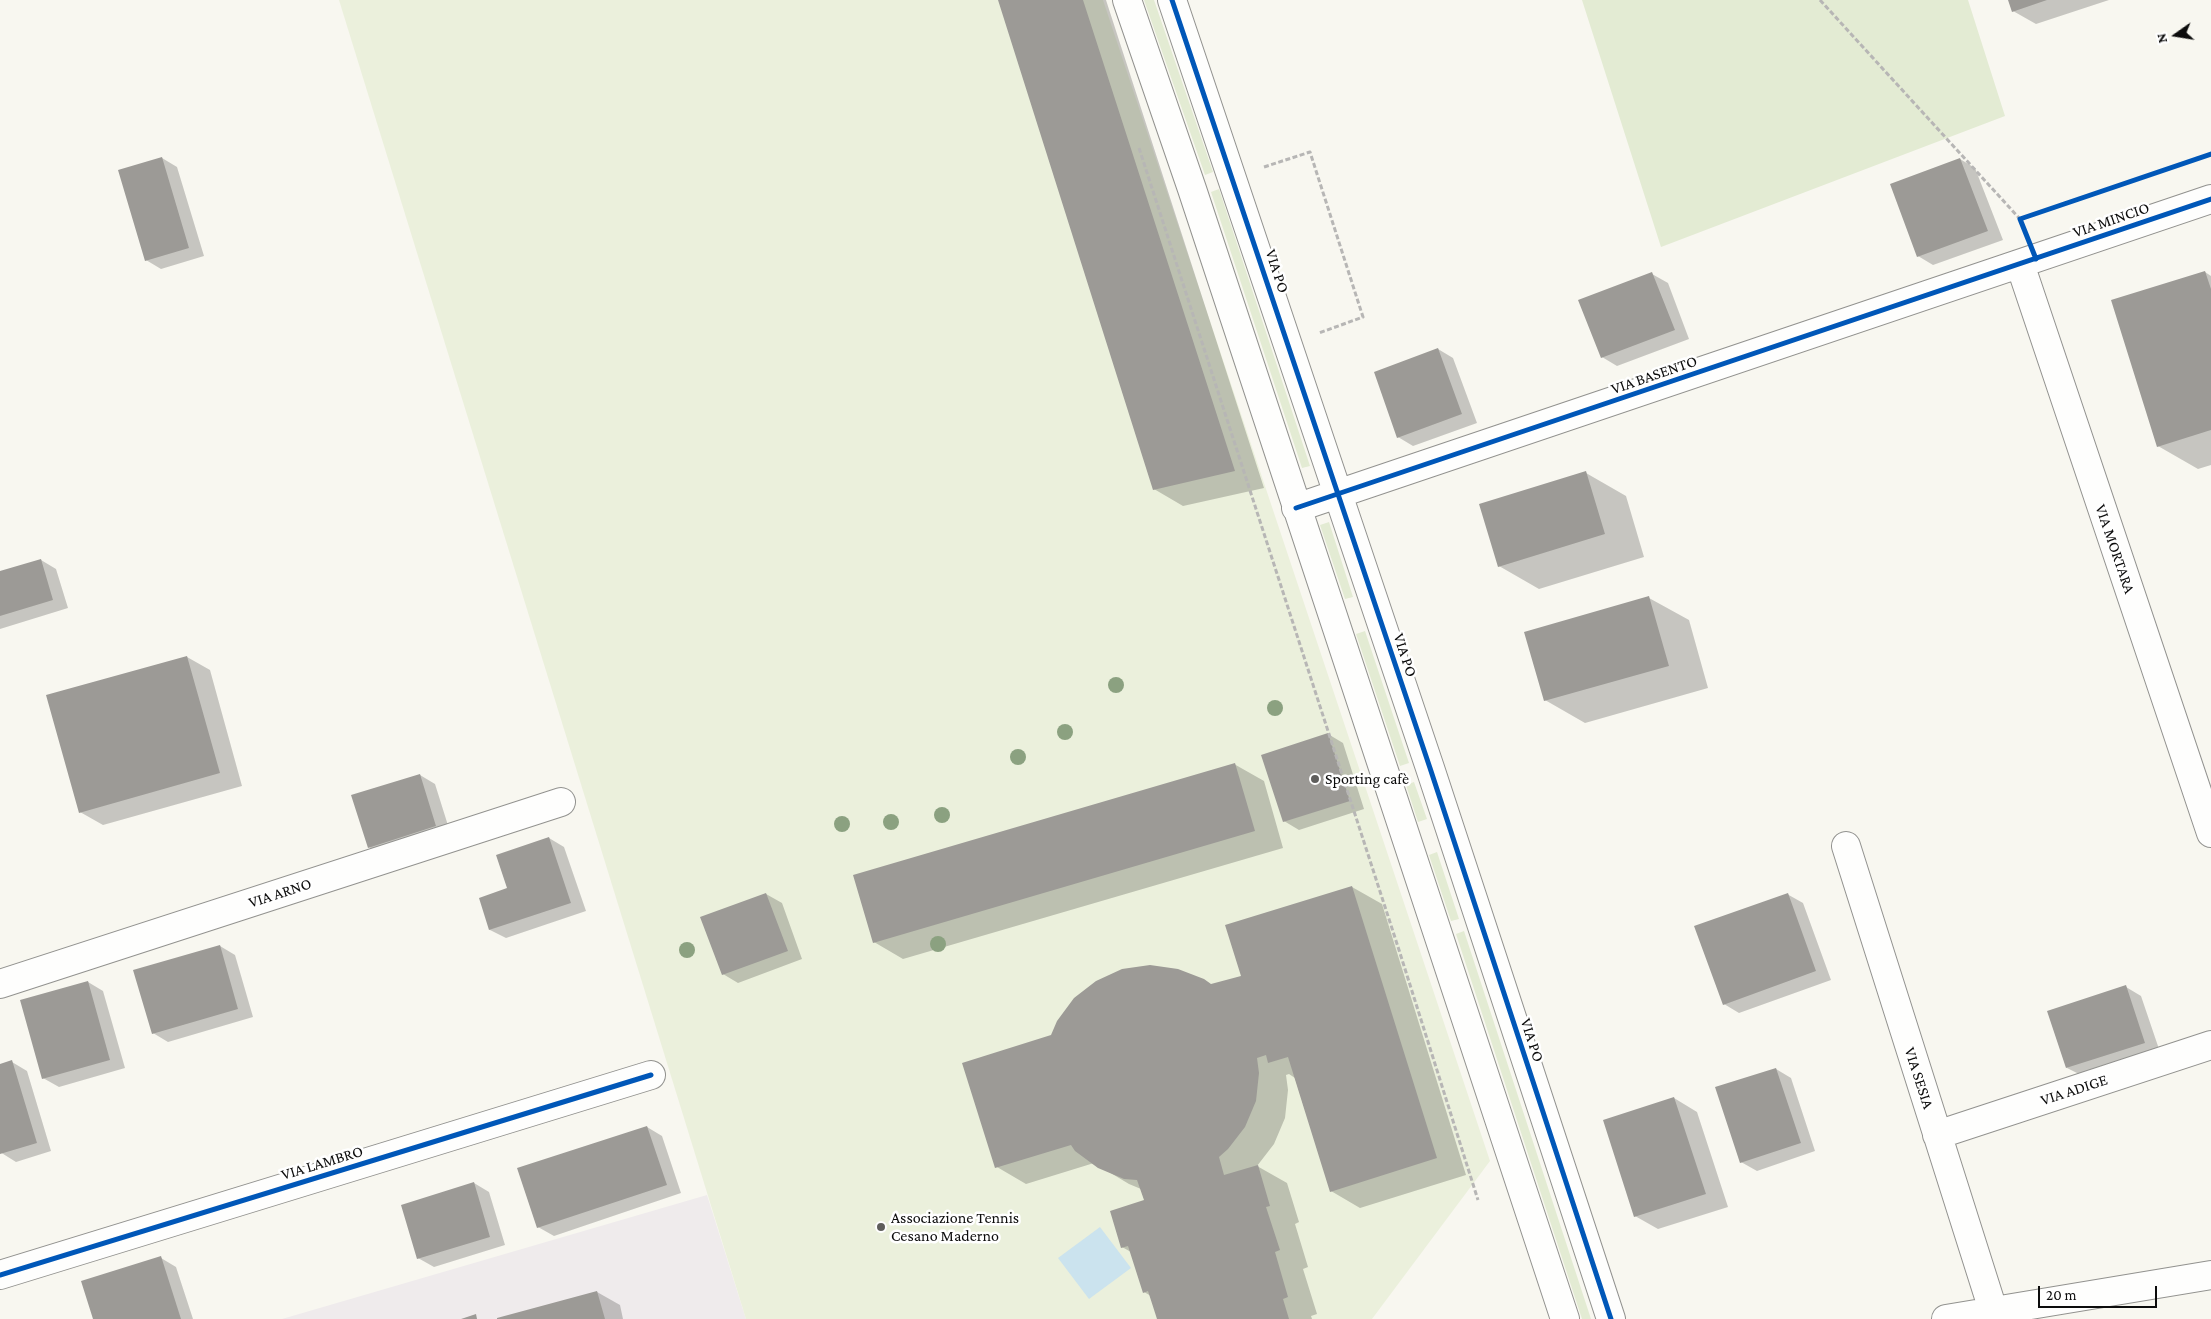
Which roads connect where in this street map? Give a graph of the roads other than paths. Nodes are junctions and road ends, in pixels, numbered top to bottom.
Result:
1 (1127, 0) edge
2 (1172, 0) edge
3 (2211, 199) edge
4 (2028, 262) junction
5 (1338, 495) junction
6 (1296, 508) junction
7 (561, 802) dead end
8 (2211, 833) edge
9 (1846, 846) dead end
10 (0, 984) edge
11 (2211, 1045) edge
12 (651, 1075) dead end
13 (1937, 1135) junction
14 (0, 1275) edge
15 (2211, 1276) edge
16 (1994, 1310) junction
17 (1565, 1319) edge
18 (1611, 1319) edge
19 (1946, 1319) edge

1 - 6 street
2 - 5 street, VIA PO
3 - 4 street, VIA MINCIO
4 - 5 street, VIA BASENTO
4 - 8 street, VIA MORTARA
5 - 6 street, VIA BASENTO
5 - 18 street, VIA PO
6 - 17 street
7 - 10 street, VIA ARNO
9 - 13 street, VIA SESIA
11 - 13 street, VIA ADIGE
12 - 14 street, VIA LAMBRO
13 - 16 street, VIA SESIA
15 - 16 street
16 - 19 street

